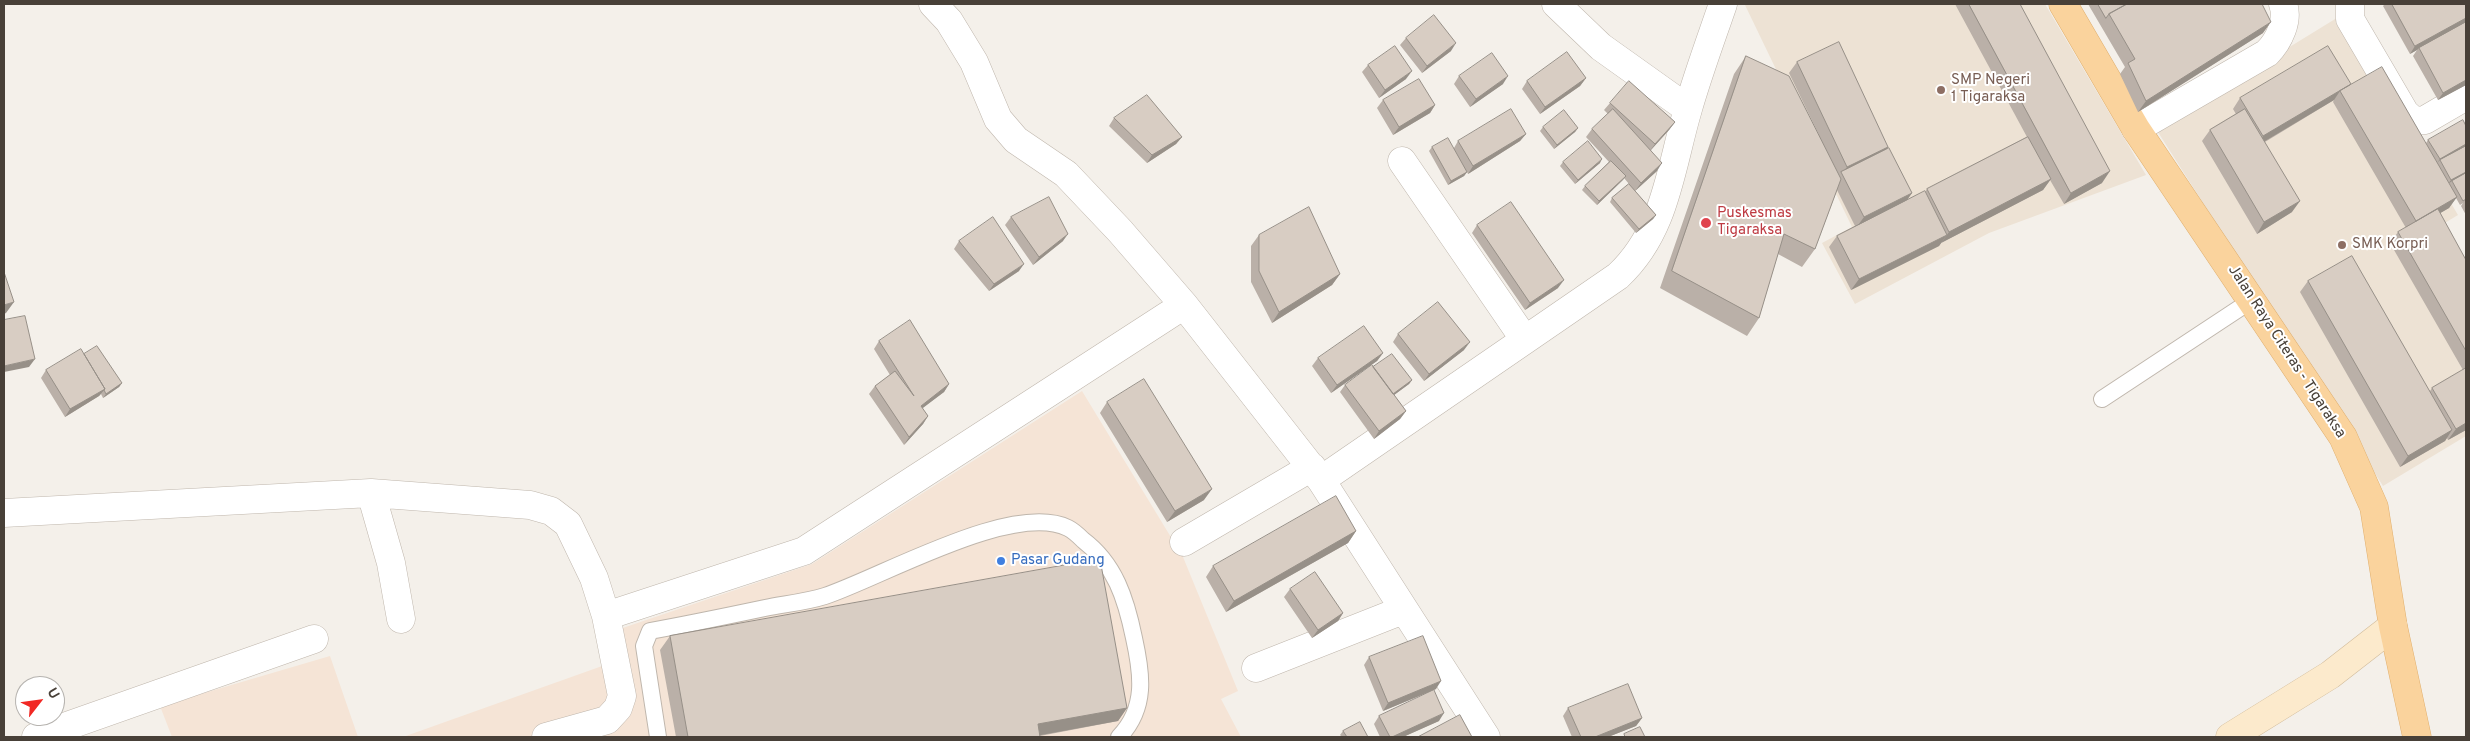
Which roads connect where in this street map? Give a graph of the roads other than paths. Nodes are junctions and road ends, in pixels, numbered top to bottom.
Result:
1 (933, 4) edge
2 (1556, 4) edge
3 (1723, 4) edge
4 (2062, 4) edge
5 (2283, 4) edge
6 (2350, 4) edge
7 (2466, 96) edge
8 (1688, 109) junction
9 (2136, 129) junction
10 (1402, 161) dead end
11 (2252, 300) junction
12 (1184, 305) junction
13 (1525, 340) junction
14 (2102, 399) dead end
15 (1316, 473) junction
16 (371, 493) junction
17 (4, 513) edge
18 (1184, 542) dead end
19 (1403, 610) junction
20 (606, 616) junction
21 (401, 618) dead end
22 (2393, 626) junction
23 (314, 639) dead end
24 (1256, 668) dead end
25 (36, 737) edge
26 (546, 737) edge
27 (658, 737) edge
28 (1119, 737) edge
29 (1486, 737) edge
30 (2230, 737) edge
31 (2417, 737) edge

1 - 12 street
2 - 8 street
3 - 8 street
4 - 9 main road, Jalan Raya Citeras - Tigaraksa
5 - 9 street
6 - 7 street
8 - 13 street
9 - 11 main road, Jalan Raya Citeras - Tigaraksa
10 - 13 street
11 - 14 lane
11 - 22 main road, Jalan Raya Citeras - Tigaraksa
12 - 15 street
12 - 20 street
13 - 15 street
15 - 18 street
15 - 19 street
16 - 17 street
16 - 20 street
16 - 21 street
19 - 24 street
19 - 29 street
20 - 26 street
22 - 30 street
22 - 31 main road, Jalan Raya Citeras - Tigaraksa
23 - 25 street
27 - 28 lane

